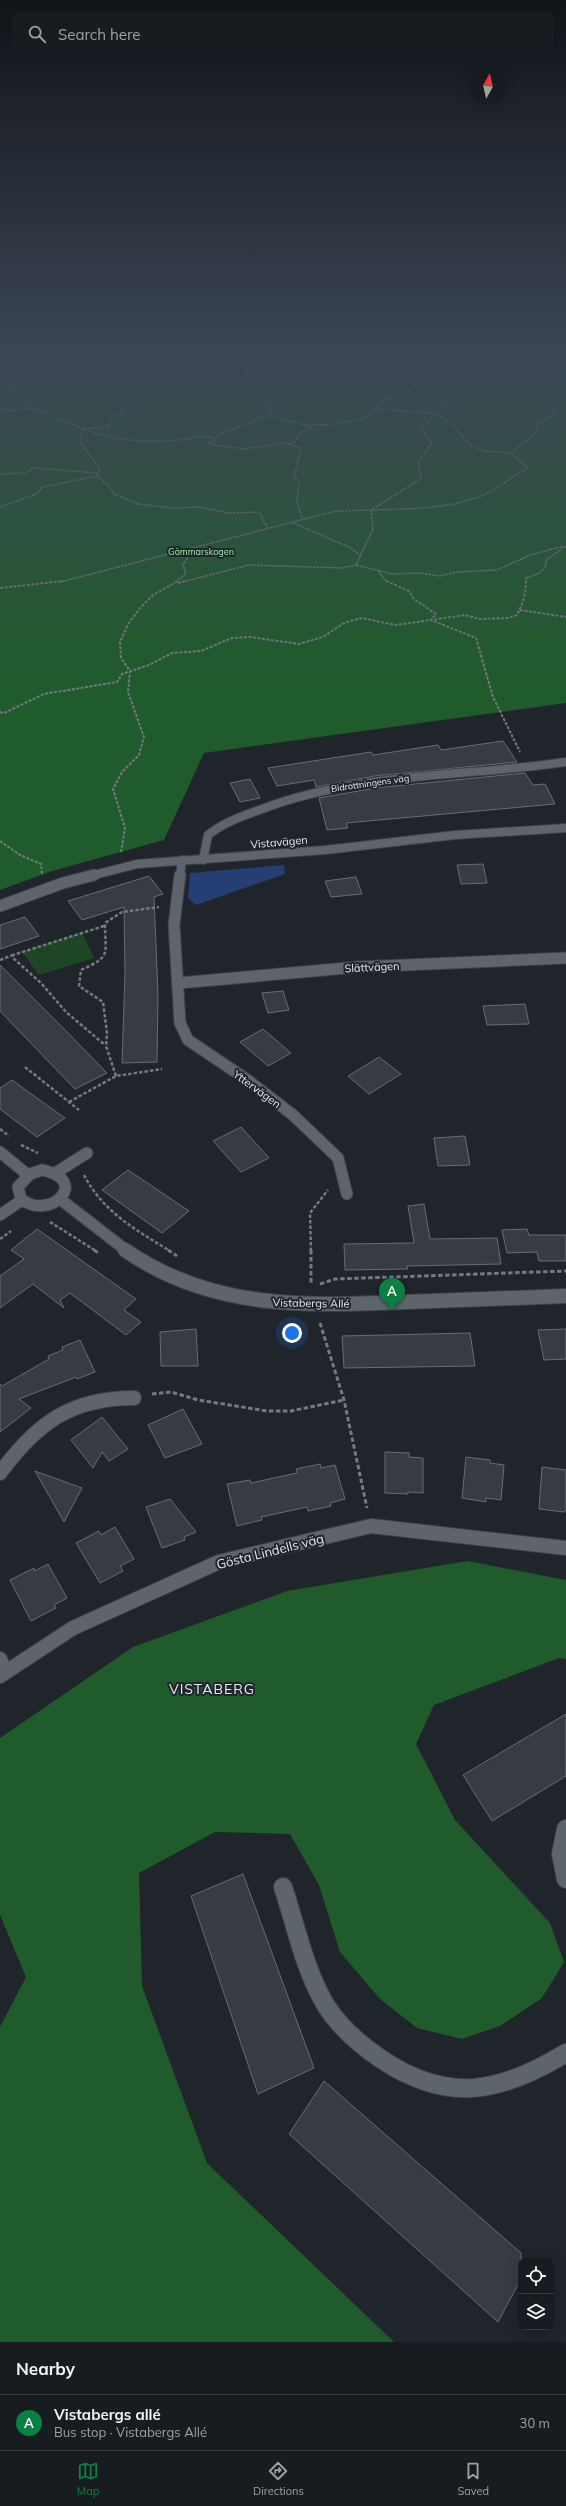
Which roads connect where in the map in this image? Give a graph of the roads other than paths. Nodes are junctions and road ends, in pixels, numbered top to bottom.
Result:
1 (566, 762) edge
2 (566, 828) edge
3 (182, 860) junction
4 (203, 860) junction
5 (0, 906) edge
6 (566, 958) edge
7 (179, 983) junction
8 (0, 1152) edge
9 (87, 1153) dead end
10 (57, 1172) junction
11 (28, 1175) junction
12 (347, 1194) road end
13 (60, 1199) junction
14 (22, 1200) junction
15 (0, 1216) edge
16 (566, 1296) edge
17 (134, 1398) road end
18 (0, 1473) edge
19 (566, 1548) edge
20 (2, 1669) edge
21 (566, 1829) edge
22 (566, 1879) edge
23 (283, 1887) dead end
24 (566, 2053) edge

1 - 4 street, Bidrottningens väg
2 - 4 street, Vistavägen
3 - 4 street, Vistavägen
3 - 5 street, Vistavägen
3 - 7 street, Yttervägen
6 - 7 street, Slättvägen
7 - 12 street, Yttervägen
8 - 11 street
9 - 10 street
10 - 11 street
10 - 13 street
11 - 14 street
13 - 14 street
13 - 16 street, Vistabergs Allé
14 - 15 street
17 - 18 street
19 - 20 street, Gösta Lindells väg
21 - 22 street
23 - 24 street

